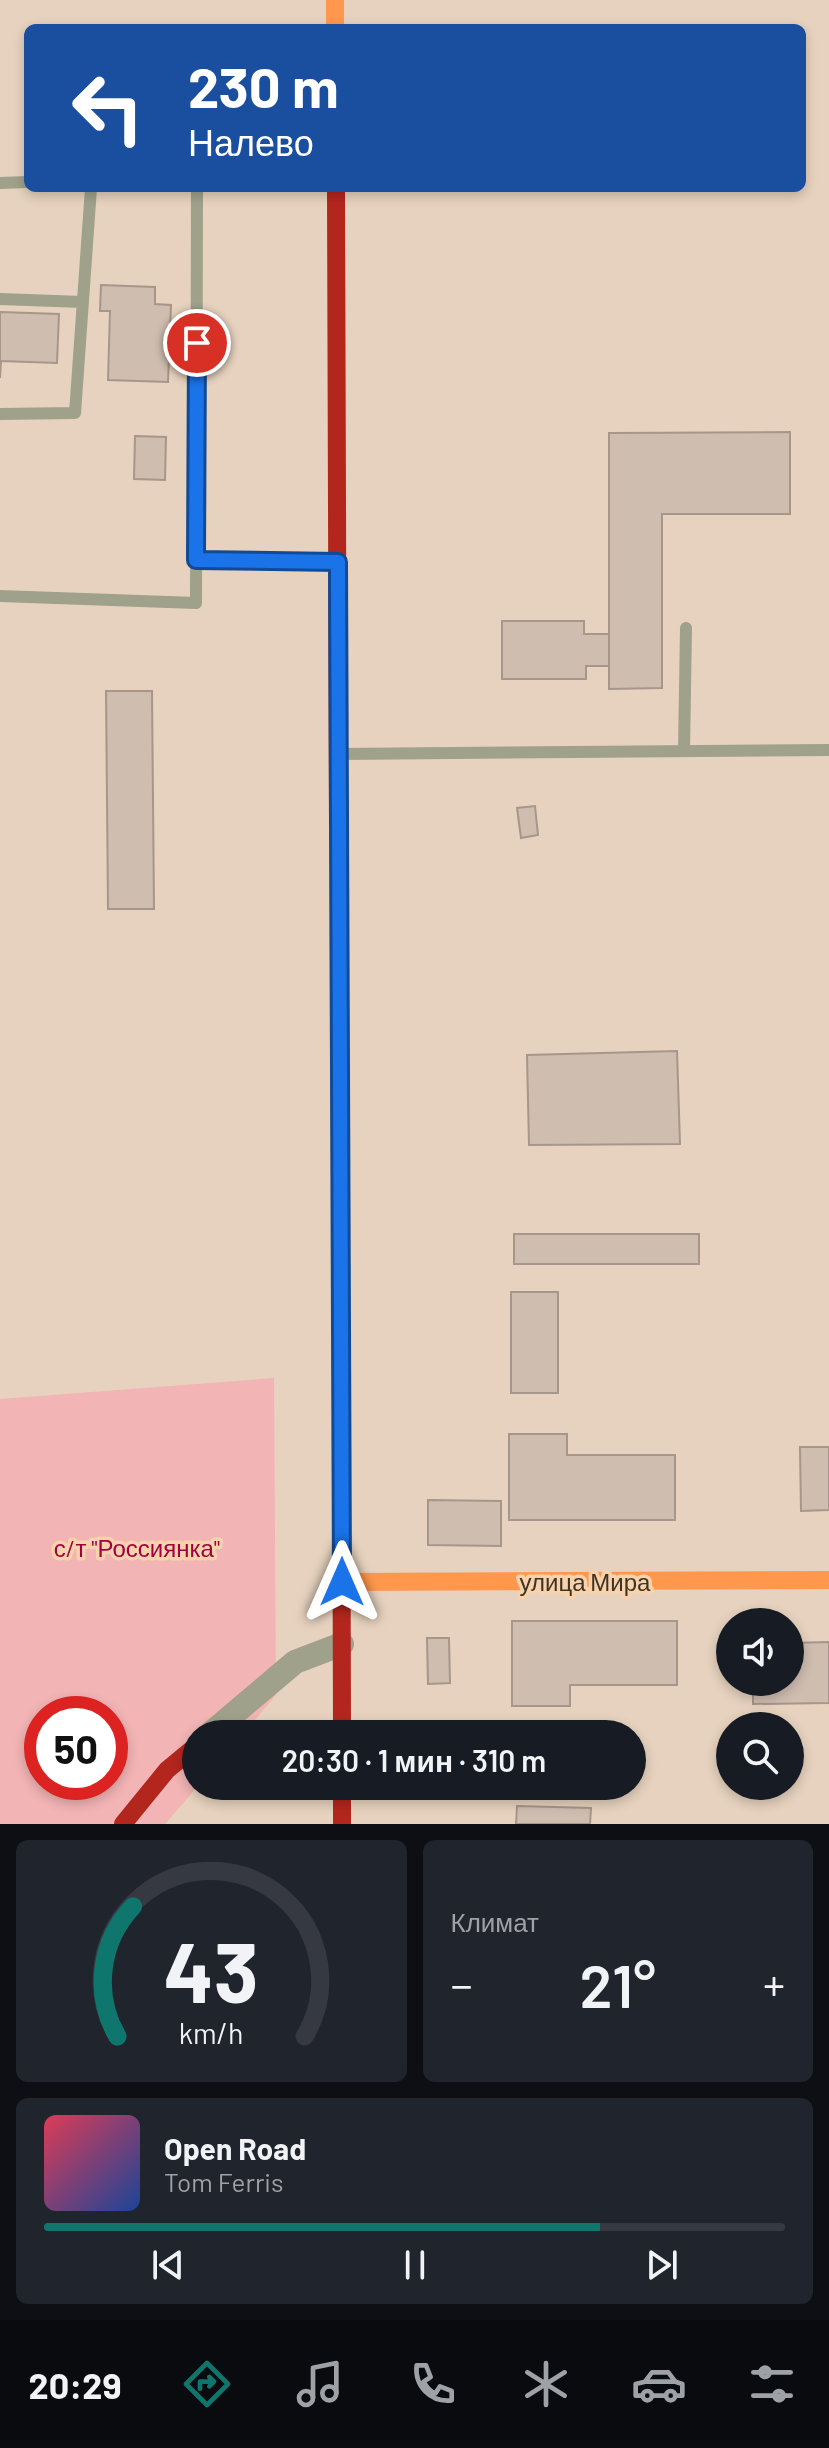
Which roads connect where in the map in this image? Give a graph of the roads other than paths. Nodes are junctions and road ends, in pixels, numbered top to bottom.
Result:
1 (335, 0) edge
2 (335, 24) edge
3 (24, 182) edge
4 (0, 183) edge
5 (91, 192) edge
6 (197, 192) edge
7 (336, 192) edge
8 (0, 299) edge
9 (82, 302) junction
10 (0, 414) edge
11 (196, 560) junction
12 (338, 562) junction
13 (0, 596) edge
14 (686, 628) dead end
15 (829, 750) edge
16 (684, 751) junction
17 (339, 754) junction
18 (829, 1580) edge
19 (342, 1582) junction
20 (342, 1644) junction
21 (227, 1720) edge
22 (342, 1720) edge
23 (182, 1758) edge
24 (342, 1800) edge
25 (123, 1824) edge
26 (342, 1824) edge

1 - 2 main road
3 - 4 lane
5 - 9 lane
6 - 11 lane
7 - 12 main road
8 - 9 lane
9 - 10 lane
11 - 12 lane
11 - 13 lane
12 - 17 main road
14 - 16 lane
15 - 16 lane
16 - 17 lane
17 - 19 main road
18 - 19 main road, улица Мира
19 - 20 main road
20 - 21 street
20 - 22 main road
23 - 25 main road
24 - 26 main road

